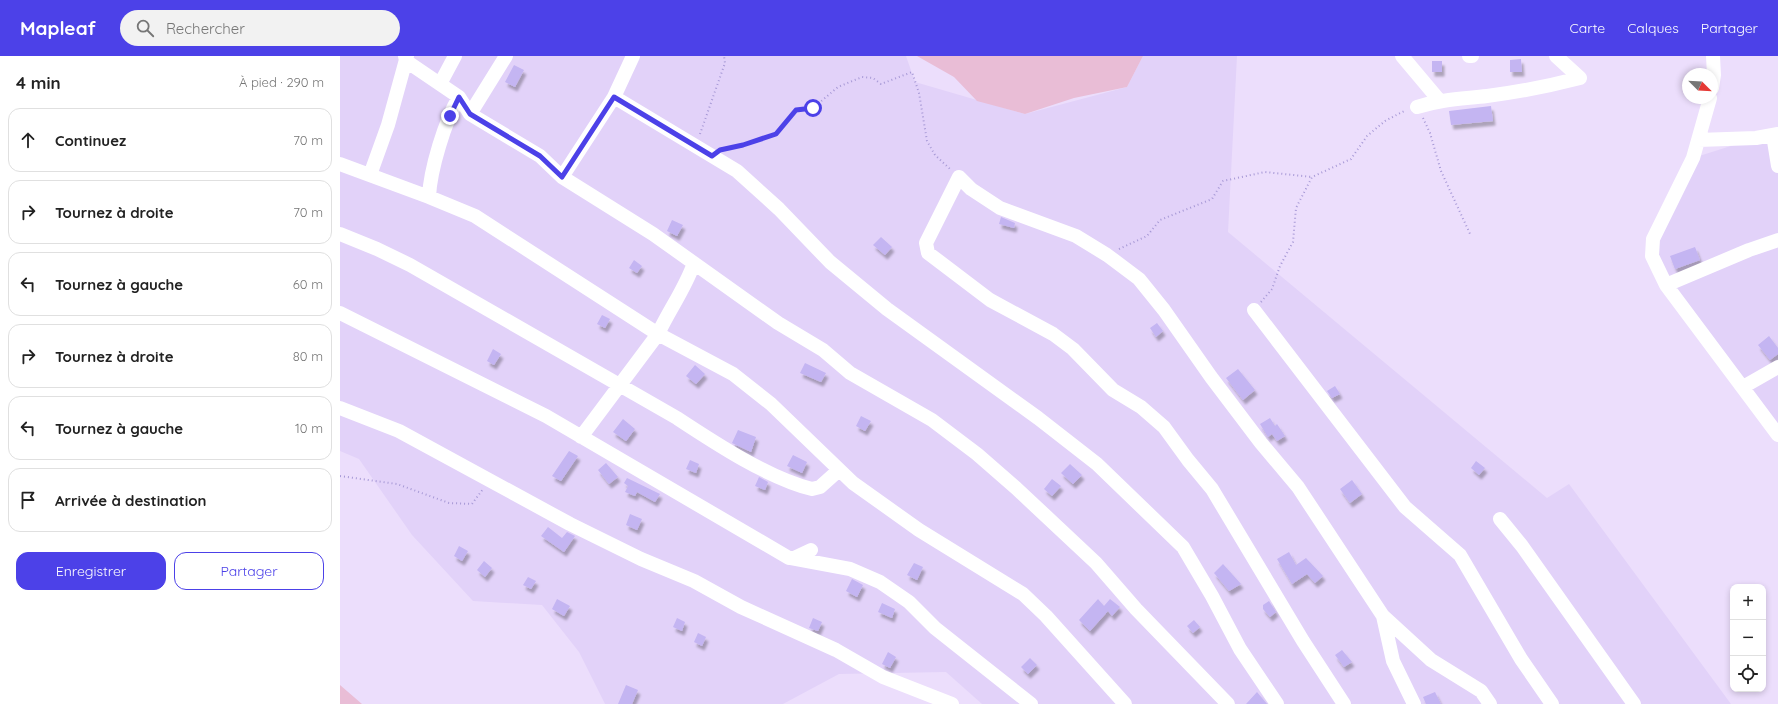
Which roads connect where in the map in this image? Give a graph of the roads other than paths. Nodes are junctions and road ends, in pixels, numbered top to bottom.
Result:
1 (455, 56) edge
2 (506, 56) edge
3 (633, 56) edge
4 (1402, 56) edge
5 (1469, 56) edge
6 (1472, 56) edge
7 (1556, 56) edge
8 (1713, 56) edge
9 (406, 58) edge
10 (1713, 68) edge
11 (440, 84) junction
12 (459, 97) junction
13 (614, 97) junction
14 (1439, 100) junction
15 (1708, 104) edge
16 (1417, 107) road end
17 (470, 114) junction
18 (1775, 134) edge
19 (1698, 140) junction
20 (340, 164) edge
21 (1778, 166) edge
22 (370, 176) junction
23 (562, 177) junction
24 (429, 197) junction
25 (340, 234) edge
26 (1778, 240) edge
27 (694, 263) junction
28 (1666, 285) junction
29 (1254, 310) road end
30 (340, 313) edge
31 (658, 334) junction
32 (1778, 367) edge
33 (620, 385) junction
34 (1743, 387) junction
35 (340, 408) edge
36 (1778, 435) edge
37 (581, 437) junction
38 (839, 470) junction
39 (1500, 519) dead end
40 (811, 550) dead end
41 (789, 558) junction
42 (1383, 616) junction
43 (952, 704) edge
44 (1031, 704) edge
45 (1125, 704) edge
46 (1228, 704) edge
47 (1277, 704) edge
48 (1344, 704) edge
49 (1414, 704) edge
50 (1490, 704) edge
51 (1552, 704) edge
52 (1634, 704) edge

1 - 11 street
2 - 17 street
3 - 13 street
4 - 14 street
5 - 6 street
7 - 14 street
8 - 10 street
9 - 11 street
9 - 22 street
11 - 12 street
12 - 17 street
12 - 24 street
13 - 23 street
13 - 47 street
14 - 16 street
15 - 19 street
17 - 23 street
18 - 19 street
18 - 21 street
19 - 28 street
20 - 22 street
22 - 24 street
23 - 27 street
24 - 31 street
25 - 33 street
26 - 28 street
27 - 31 street
27 - 46 street
28 - 34 street
29 - 51 street
30 - 37 street
31 - 33 street
31 - 38 street
32 - 34 street
33 - 37 street
33 - 38 street
34 - 36 street
35 - 43 street
37 - 41 street
38 - 45 street
39 - 52 street
40 - 41 street
41 - 44 street
42 - 48 street
42 - 49 street
42 - 50 street

